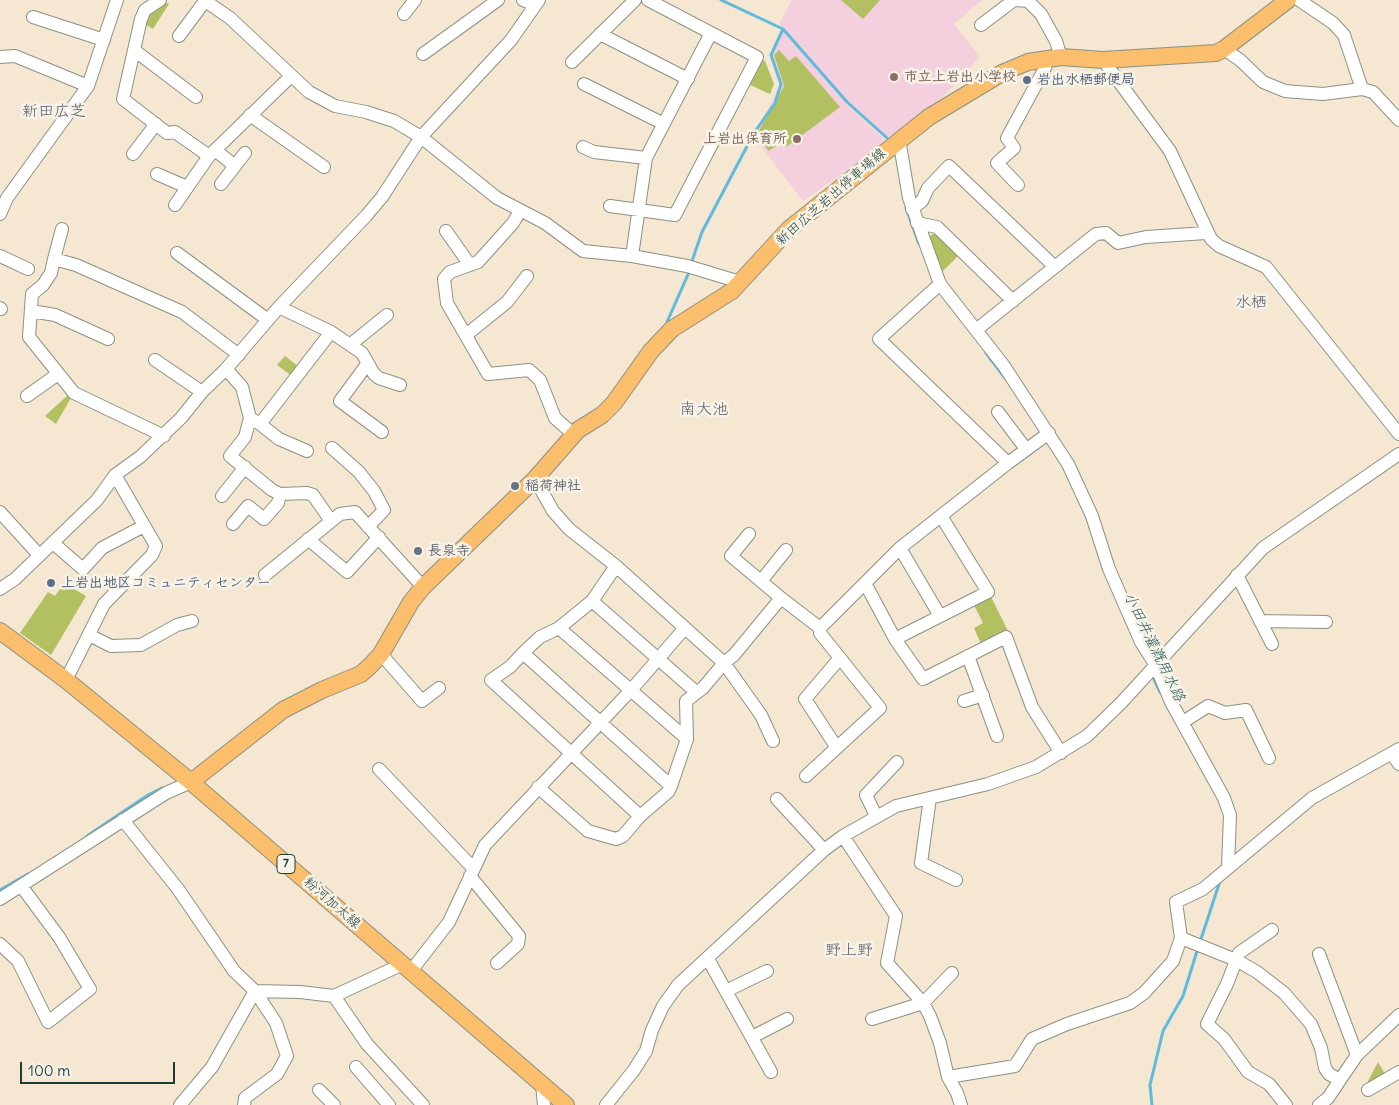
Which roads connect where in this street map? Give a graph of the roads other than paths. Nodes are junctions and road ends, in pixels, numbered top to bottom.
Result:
1 (117, 0) edge
2 (160, 0) edge
3 (205, 0) edge
4 (415, 0) edge
5 (498, 0) edge
6 (523, 0) edge
7 (635, 0) edge
8 (648, 0) edge
9 (1015, 0) edge
10 (1288, 0) edge
11 (1299, 0) edge
12 (537, 3) edge
13 (404, 14) dead end
14 (33, 17) dead end
15 (981, 25) dead end
16 (712, 33) junction
17 (600, 34) junction
18 (179, 36) dead end
19 (104, 40) junction
20 (1224, 49) junction
21 (134, 50) junction
22 (423, 54) dead end
23 (0, 57) edge
24 (1053, 58) junction
25 (1103, 60) junction
26 (572, 62) dead end
27 (291, 76) junction
28 (688, 78) junction
29 (584, 84) dead end
30 (88, 86) junction
31 (1362, 89) junction
32 (196, 97) dead end
33 (250, 115) junction
34 (1398, 117) edge
35 (156, 124) junction
36 (664, 124) junction
37 (421, 137) junction
38 (899, 140) junction
39 (583, 146) dead end
40 (212, 153) junction
41 (245, 153) dead end
42 (133, 154) dead end
43 (646, 158) junction
44 (235, 166) junction
45 (324, 167) dead end
46 (157, 174) dead end
47 (221, 184) dead end
48 (1018, 185) dead end
49 (187, 187) junction
50 (175, 205) dead end
51 (610, 206) dead end
52 (912, 209) junction
53 (637, 210) junction
54 (520, 212) junction
55 (0, 214) edge
56 (917, 223) junction
57 (62, 229) dead end
58 (446, 231) dead end
59 (1206, 232) junction
60 (177, 253) dead end
61 (0, 256) edge
62 (632, 256) junction
63 (54, 259) junction
64 (470, 265) junction
65 (1055, 267) junction
66 (28, 268) dead end
67 (527, 276) dead end
68 (740, 282) junction
69 (936, 287) junction
70 (1012, 301) junction
71 (279, 307) junction
72 (31, 311) junction
73 (387, 315) dead end
74 (268, 320) junction
75 (976, 330) junction
76 (331, 332) junction
77 (466, 335) junction
78 (108, 339) dead end
79 (351, 344) junction
80 (238, 355) junction
81 (155, 360) dead end
82 (368, 363) junction
83 (226, 369) junction
84 (58, 374) junction
85 (400, 385) dead end
86 (202, 392) junction
87 (27, 396) dead end
88 (998, 412) dead end
89 (255, 421) junction
90 (382, 432) dead end
91 (1399, 434) edge
92 (574, 435) junction
93 (1046, 435) junction
94 (164, 436) junction
95 (332, 448) dead end
96 (1026, 449) junction
97 (306, 451) dead end
98 (1399, 454) edge
99 (1008, 463) junction
100 (245, 467) junction
101 (115, 475) junction
102 (535, 479) junction
103 (280, 494) junction
104 (222, 496) dead end
105 (0, 512) edge
106 (941, 516) junction
107 (331, 521) junction
108 (233, 524) dead end
109 (144, 526) junction
110 (368, 527) junction
111 (749, 534) dead end
112 (379, 537) junction
113 (308, 539) junction
114 (53, 543) junction
115 (900, 548) junction
116 (786, 550) dead end
117 (39, 555) junction
118 (616, 566) junction
119 (266, 574) dead end
120 (1237, 576) junction
121 (761, 581) junction
122 (865, 583) junction
123 (423, 588) junction
124 (0, 589) edge
125 (782, 598) junction
126 (592, 601) junction
127 (940, 616) junction
128 (192, 621) dead end
129 (1260, 621) junction
130 (1326, 622) dead end
131 (559, 628) junction
132 (820, 628) junction
133 (684, 629) junction
134 (0, 631) edge
135 (89, 634) junction
136 (895, 639) junction
137 (1272, 644) dead end
138 (523, 653) junction
139 (381, 654) junction
140 (968, 656) junction
141 (840, 658) junction
142 (658, 659) junction
143 (724, 662) junction
144 (1155, 664) junction
145 (66, 680) junction
146 (439, 688) dead end
147 (632, 689) junction
148 (696, 692) junction
149 (983, 695) junction
150 (964, 701) dead end
151 (600, 722) junction
152 (1183, 722) junction
153 (998, 736) dead end
154 (687, 739) junction
155 (773, 741) dead end
156 (837, 748) junction
157 (570, 752) junction
158 (1060, 753) junction
159 (1397, 756) edge
160 (1269, 758) dead end
161 (898, 762) dead end
162 (379, 769) dead end
163 (806, 776) dead end
164 (191, 782) junction
165 (671, 786) junction
166 (538, 787) junction
167 (930, 798) junction
168 (777, 799) dead end
169 (640, 816) junction
170 (876, 816) junction
171 (123, 820) junction
172 (843, 836) junction
173 (824, 850) junction
174 (1228, 867) junction
175 (471, 872) junction
176 (956, 880) dead end
177 (22, 886) junction
178 (0, 898) edge
179 (1272, 930) dead end
180 (1181, 938) junction
181 (0, 944) edge
182 (1319, 954) dead end
183 (708, 958) junction
184 (1236, 960) junction
185 (497, 963) dead end
186 (407, 968) junction
187 (767, 970) dead end
188 (952, 973) dead end
189 (255, 991) junction
190 (726, 991) junction
191 (334, 996) junction
192 (923, 1003) junction
193 (1399, 1015) edge
194 (787, 1019) dead end
195 (872, 1019) dead end
196 (752, 1037) junction
197 (1357, 1054) junction
198 (356, 1067) dead end
199 (771, 1072) dead end
200 (1399, 1072) edge
201 (948, 1077) junction
202 (1340, 1080) junction
203 (542, 1084) junction
204 (319, 1090) dead end
205 (1368, 1090) dead end
206 (380, 1102) edge
207 (1326, 1103) edge
208 (180, 1105) edge
209 (244, 1105) edge
210 (334, 1105) edge
211 (422, 1105) edge
212 (544, 1105) edge
213 (566, 1105) edge
214 (606, 1105) edge
215 (961, 1105) edge
216 (1286, 1105) edge

1 - 19 street
2 - 21 street
3 - 18 street
3 - 27 street
4 - 13 street
5 - 22 street
6 - 12 street
7 - 17 street
8 - 16 street
9 - 15 street
9 - 24 street
10 - 20 main road, 新田広芝岩出停車場線
11 - 31 street
12 - 37 street
14 - 19 street
16 - 28 street
16 - 53 street
17 - 26 street
17 - 28 street
19 - 30 street
20 - 25 main road, 新田広芝岩出停車場線
20 - 31 street
21 - 32 street
21 - 35 street
23 - 30 street
24 - 25 main road, 新田広芝岩出停車場線
24 - 38 main road, 新田広芝岩出停車場線
24 - 48 street
25 - 59 street
27 - 33 street
27 - 37 street
28 - 36 street
29 - 36 street
30 - 55 street
31 - 34 street
33 - 40 street
33 - 45 street
35 - 40 street
35 - 42 street
36 - 43 street
37 - 54 street
37 - 71 street
38 - 52 street
38 - 68 main road, 新田広芝岩出停車場線
39 - 43 street
40 - 44 street
40 - 49 street
41 - 44 street
43 - 53 street
44 - 47 street
46 - 49 street
49 - 50 street
51 - 53 street
52 - 56 street
52 - 65 street
53 - 62 street
54 - 62 street
54 - 64 street
56 - 69 street
56 - 70 street
57 - 63 street
58 - 64 street
59 - 65 street
59 - 91 street
60 - 74 street
61 - 66 street
62 - 68 street
63 - 72 street
63 - 80 street
64 - 77 street
65 - 70 street
67 - 77 street
68 - 92 main road, 新田広芝岩出停車場線
69 - 75 street
69 - 99 street
70 - 75 street
71 - 74 street
71 - 76 street
72 - 78 street
72 - 84 street
73 - 79 street
74 - 80 street
75 - 93 street
76 - 79 street
76 - 89 street
77 - 92 street
79 - 82 street
80 - 83 street
81 - 86 street
82 - 85 street
82 - 90 street
83 - 86 street
83 - 89 street
84 - 87 street
84 - 94 street
86 - 94 street
88 - 96 street
89 - 97 street
89 - 100 street
92 - 102 main road, 新田広芝岩出停車場線
93 - 96 street
93 - 144 street
94 - 101 street
95 - 110 street
96 - 99 street
98 - 120 street
99 - 106 street
100 - 103 street
100 - 104 street
101 - 109 street
101 - 114 street
102 - 118 street
102 - 123 main road, 新田広芝岩出停車場線
103 - 107 street
103 - 108 street
105 - 117 street
106 - 115 street
106 - 127 street
107 - 110 street
107 - 113 street
109 - 114 street
109 - 135 street
110 - 112 street
111 - 121 street
112 - 113 street
112 - 123 street
113 - 119 street
114 - 117 street
115 - 122 street
115 - 127 street
116 - 121 street
117 - 124 street
118 - 126 street
118 - 133 street
120 - 129 street
120 - 144 street
121 - 125 street
122 - 132 street
122 - 136 street
123 - 139 main road, 新田広芝岩出停車場線
125 - 132 street
125 - 143 street
126 - 131 street
126 - 142 street
127 - 136 street
128 - 135 street
129 - 130 street
129 - 137 street
131 - 138 street
131 - 147 street
132 - 141 street
133 - 142 street
133 - 143 street
134 - 145 main road, 粉河加太線 / 7
135 - 145 street
136 - 140 street
138 - 151 street
138 - 157 street
139 - 146 street
139 - 164 main road, 新田広芝岩出停車場線
140 - 149 street
140 - 158 street
141 - 156 street
141 - 156 street
142 - 147 street
142 - 148 street
143 - 148 street
143 - 155 street
144 - 152 street
144 - 158 street
145 - 164 main road, 粉河加太線 / 7
147 - 151 street
147 - 154 street
148 - 154 street
149 - 150 street
149 - 153 street
151 - 157 street
151 - 165 street
152 - 160 street
152 - 174 street
154 - 165 street
156 - 163 street
157 - 166 street
157 - 169 street
158 - 167 street
159 - 174 street
161 - 170 street
162 - 175 street
164 - 171 street
164 - 186 main road, 粉河加太線 / 7
165 - 169 street
166 - 169 street
166 - 175 street
167 - 170 street
167 - 176 street
168 - 173 street
170 - 172 street
171 - 177 street
171 - 189 street
172 - 173 street
172 - 192 street
173 - 183 street
174 - 180 street
175 - 185 street
175 - 186 street
177 - 178 street
177 - 181 street
179 - 184 street
180 - 184 street
180 - 201 street
182 - 197 street
183 - 190 street
183 - 214 street
184 - 202 street
184 - 216 street
186 - 191 street
186 - 203 main road, 粉河加太線 / 7
187 - 190 street
188 - 192 street
189 - 191 street
189 - 208 street
189 - 209 street
190 - 196 street
191 - 211 street
192 - 195 street
192 - 201 street
193 - 197 street
194 - 196 street
196 - 199 street
197 - 202 street
198 - 206 street
200 - 205 street
201 - 215 street
202 - 207 street
203 - 212 street
203 - 213 main road, 粉河加太線 / 7
204 - 210 street

